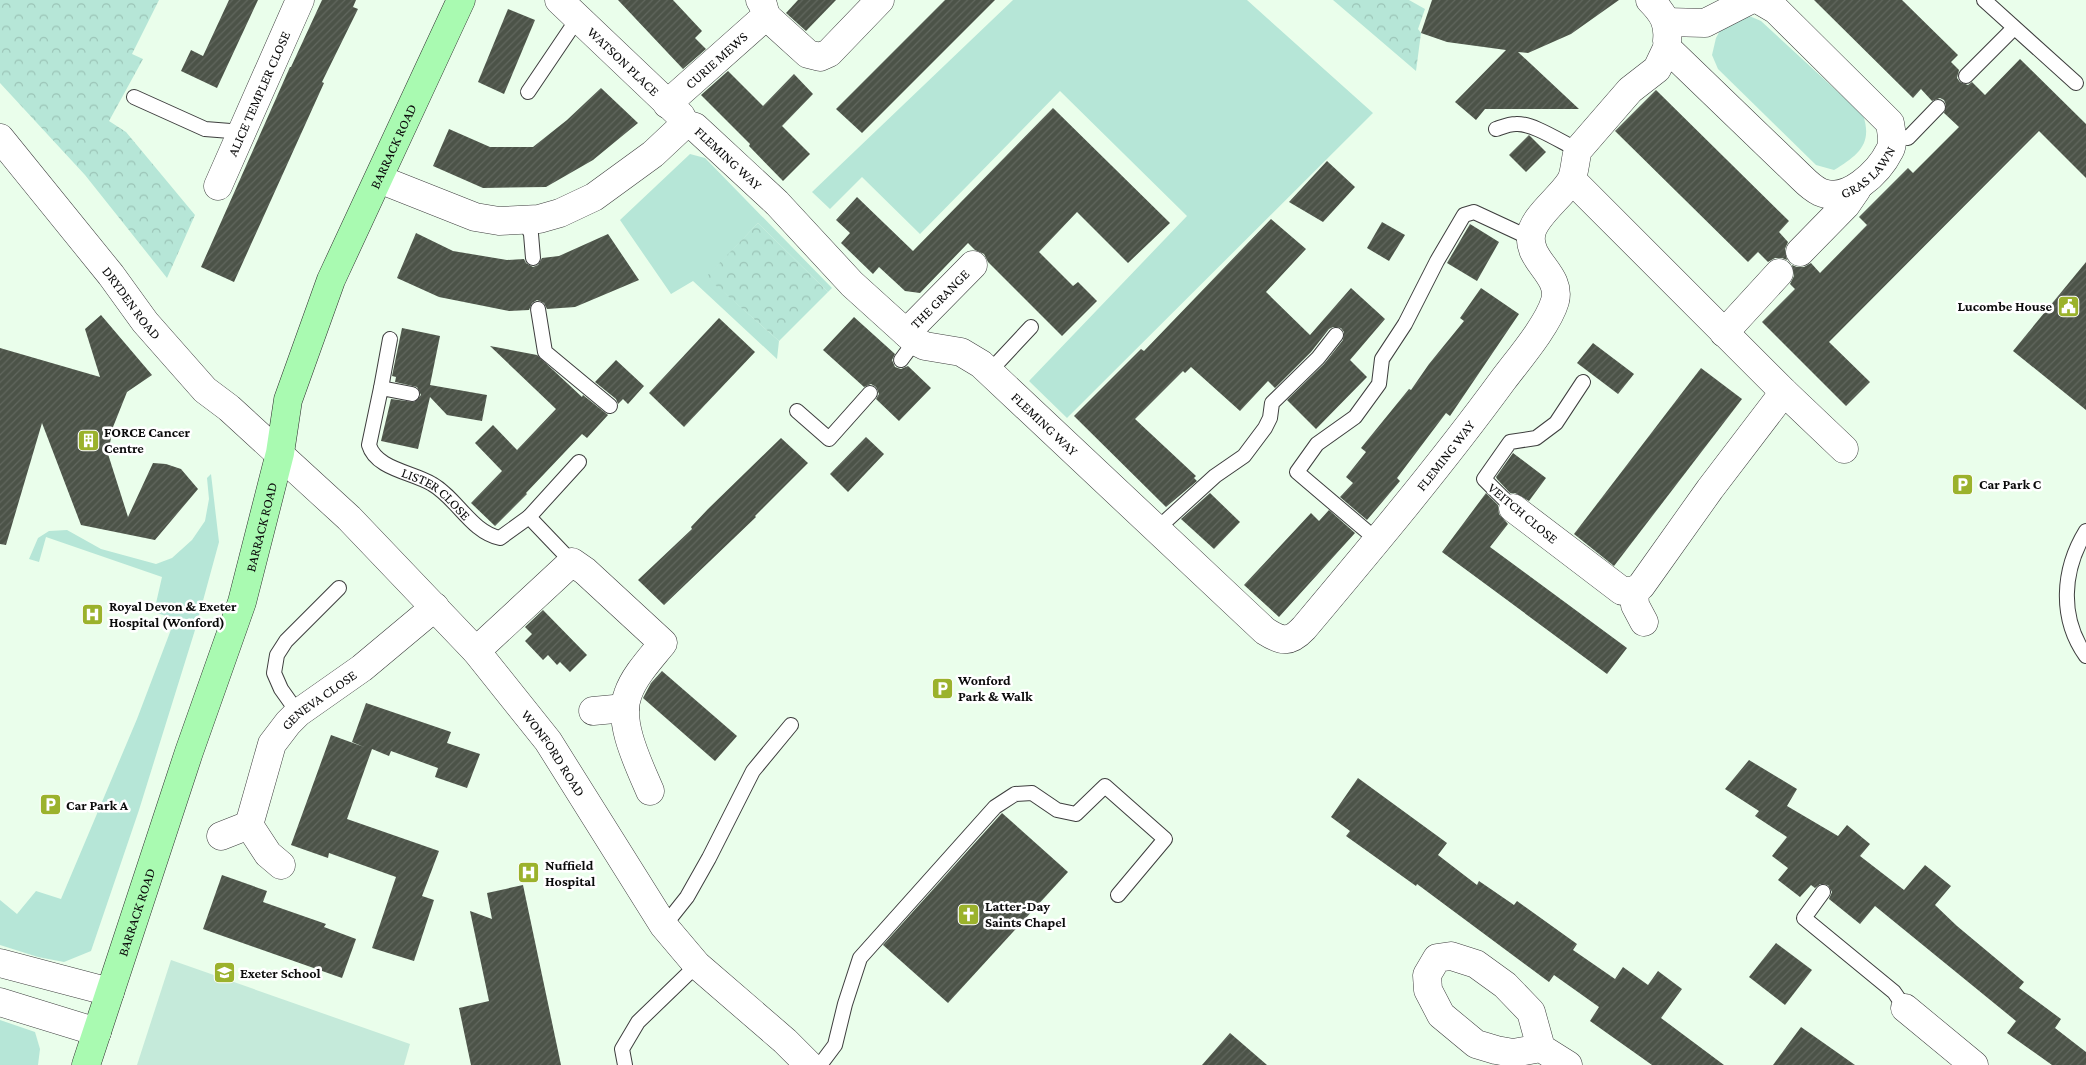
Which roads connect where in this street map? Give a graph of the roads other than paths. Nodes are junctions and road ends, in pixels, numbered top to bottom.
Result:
1 (300, 0) edge
2 (461, 0) edge
3 (880, 0) edge
4 (1650, 0) edge
5 (1984, 0) edge
6 (1746, 2) edge
7 (763, 8) edge
8 (569, 9) edge
9 (2014, 28) junction
10 (1667, 35) junction
11 (1966, 76) dead end
12 (2076, 83) dead end
13 (528, 92) dead end
14 (134, 97) dead end
15 (667, 104) junction
16 (1938, 107) dead end
17 (685, 124) junction
18 (1496, 129) dead end
19 (242, 132) junction
20 (1892, 135) junction
21 (0, 138) edge
22 (1578, 150) junction
23 (379, 179) junction
24 (1572, 180) junction
25 (218, 186) dead end
26 (1856, 189) junction
27 (525, 220) junction
28 (1531, 243) junction
29 (1800, 252) dead end
30 (533, 258) dead end
31 (973, 265) dead end
32 (1779, 273) dead end
33 (538, 309) dead end
34 (1031, 327) dead end
35 (1724, 333) junction
36 (1336, 335) dead end
37 (390, 339) dead end
38 (908, 345) junction
39 (989, 372) junction
40 (1583, 382) dead end
41 (381, 388) junction
42 (1784, 392) junction
43 (870, 393) dead end
44 (412, 394) dead end
45 (610, 406) dead end
46 (797, 411) dead end
47 (1844, 449) dead end
48 (280, 453) junction
49 (579, 462) dead end
50 (1513, 508) joint
51 (529, 517) junction
52 (1157, 529) junction
53 (2086, 531) edge
54 (1377, 540) junction
55 (572, 562) junction
56 (339, 588) dead end
57 (1634, 590) junction
58 (435, 607) junction
59 (1644, 622) dead end
60 (476, 651) junction
61 (2086, 656) edge
62 (625, 708) junction
63 (592, 711) dead end
64 (298, 714) junction
65 (791, 725) dead end
66 (650, 791) dead end
67 (249, 825) junction
68 (221, 836) dead end
69 (281, 865) dead end
70 (1823, 892) dead end
71 (1118, 896) dead end
72 (664, 926) junction
73 (0, 963) edge
74 (697, 965) junction
75 (110, 992) junction
76 (0, 1002) edge
77 (1905, 1008) joint
78 (98, 1032) junction
79 (1541, 1048) dead end
80 (86, 1065) edge
81 (625, 1065) edge
82 (809, 1065) edge
83 (820, 1065) edge
84 (1568, 1065) edge
85 (1974, 1065) edge

1 - 19 street, ALICE TEMPLER CLOSE
2 - 23 street, BARRACK ROAD
3 - 7 street, CURIE MEWS
4 - 10 street, GRAS LAWN
5 - 9 lane
6 - 10 street, GRAS LAWN
6 - 20 street, GRAS LAWN
7 - 15 street, CURIE MEWS
8 - 13 lane
8 - 15 street, WATSON PLACE
9 - 11 lane
9 - 12 lane
10 - 22 street
10 - 26 street, GRAS LAWN
14 - 19 lane
15 - 17 street, WATSON PLACE
16 - 20 lane
17 - 27 street, FLEMING WAY
17 - 38 street, FLEMING WAY
18 - 22 lane
19 - 25 street, ALICE TEMPLER CLOSE
20 - 26 street, GRAS LAWN
21 - 48 street, DRYDEN ROAD
22 - 24 street
23 - 27 street, FLEMING WAY
23 - 48 street, BARRACK ROAD
24 - 28 street
24 - 35 street
26 - 29 street
27 - 30 lane
28 - 54 street, FLEMING WAY
28 - 54 lane
31 - 38 street, THE GRANGE
32 - 35 street
33 - 45 lane
34 - 39 lane
35 - 42 street
36 - 52 lane
37 - 41 lane, LISTER CLOSE
38 - 39 street, FLEMING WAY
39 - 52 street, FLEMING WAY
40 - 50 lane, VEITCH CLOSE
41 - 44 lane
41 - 51 lane, LISTER CLOSE
42 - 47 street
42 - 57 street
43 - 46 lane
48 - 58 street, WONFORD ROAD
48 - 75 street, BARRACK ROAD
49 - 51 lane, LISTER CLOSE
50 - 57 street, VEITCH CLOSE
51 - 55 lane
52 - 54 street, FLEMING WAY
53 - 61 lane
55 - 60 street
55 - 62 street
56 - 64 lane
57 - 59 street
58 - 60 street, WONFORD ROAD
58 - 64 street, GENEVA CLOSE
60 - 72 street, WONFORD ROAD
62 - 63 street
62 - 66 street
64 - 67 street, GENEVA CLOSE
65 - 72 lane
67 - 68 street
67 - 69 street
70 - 77 lane
71 - 83 lane
72 - 74 street, WONFORD ROAD
73 - 75 street
74 - 81 lane
74 - 82 street, WONFORD ROAD
75 - 78 street, BARRACK ROAD
76 - 78 street
77 - 85 street
78 - 80 street, BARRACK ROAD
79 - 84 street

